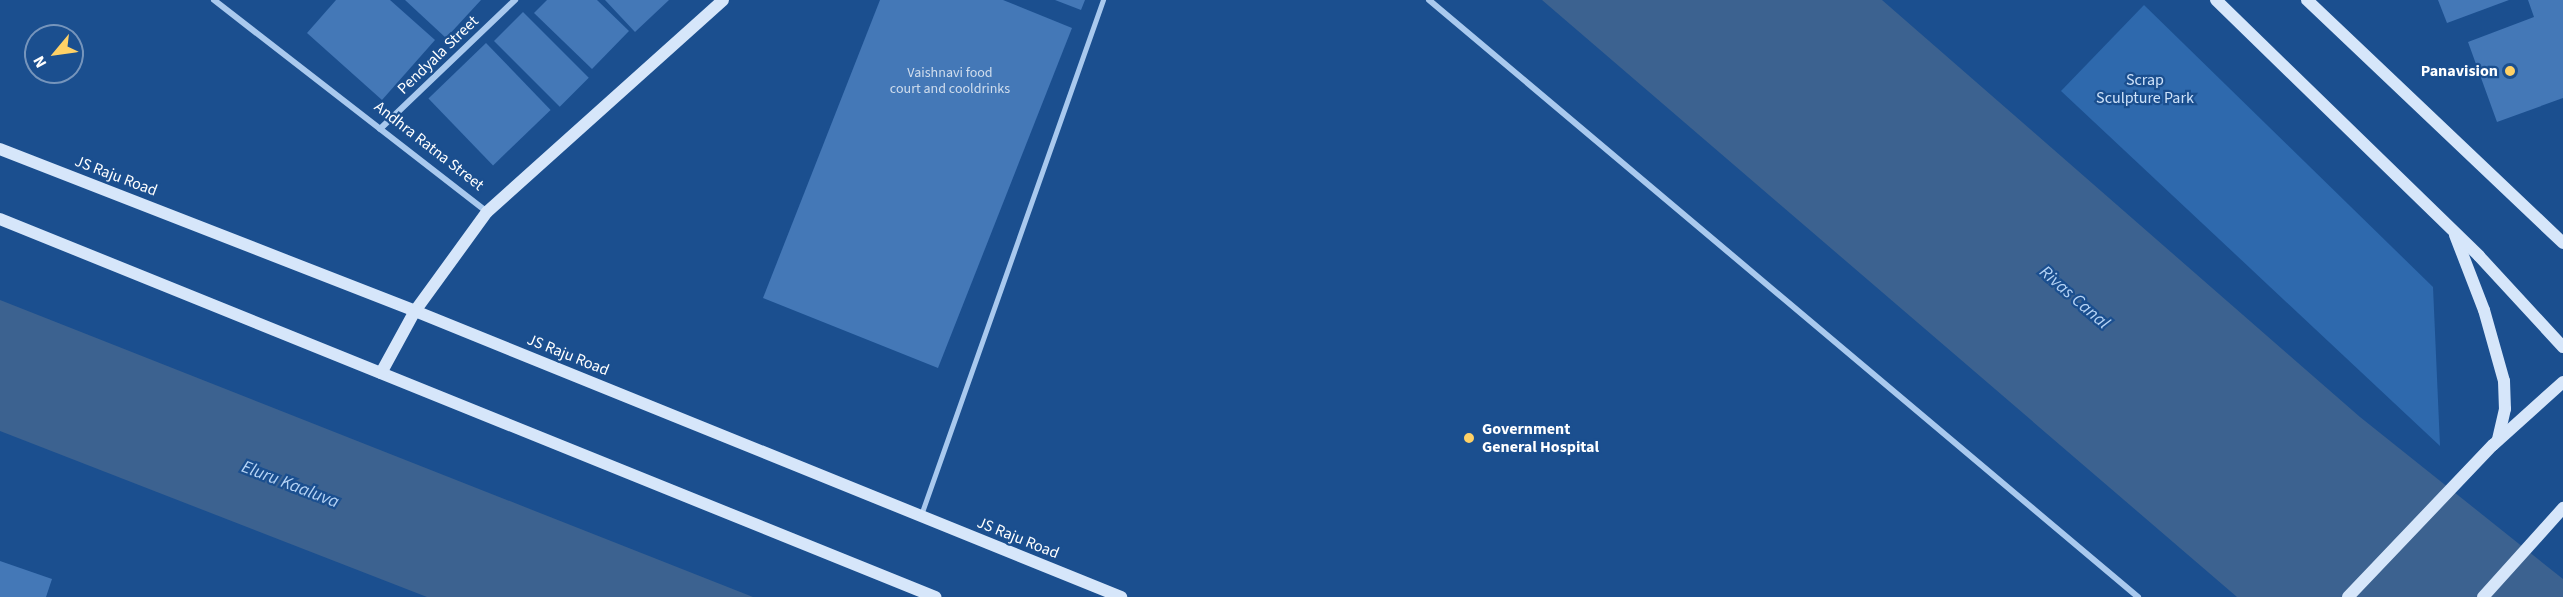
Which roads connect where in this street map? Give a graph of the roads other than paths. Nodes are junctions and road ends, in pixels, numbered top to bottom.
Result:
1 (214, 0) edge
2 (515, 0) edge
3 (723, 0) edge
4 (1103, 0) edge
5 (1429, 0) edge
6 (2216, 0) edge
7 (2307, 0) edge
8 (380, 129) junction
9 (0, 149) edge
10 (487, 212) junction
11 (0, 219) edge
12 (2453, 231) junction
13 (2560, 240) edge
14 (416, 311) junction
15 (2563, 347) edge
16 (381, 373) junction
17 (2563, 382) edge
18 (2495, 443) junction
19 (2563, 508) edge
20 (920, 516) junction
21 (2557, 521) edge
22 (935, 597) edge
23 (1121, 597) edge
24 (2138, 597) edge
25 (2348, 597) edge
26 (2483, 597) edge

1 - 8 street, Andhra Ratna Street
2 - 8 street, Pendyala Street
3 - 10 street, Andhra Ratna Street
4 - 20 lane
5 - 24 street
6 - 12 street
7 - 13 street
8 - 10 street, Andhra Ratna Street
9 - 14 street, JS Raju Road
10 - 14 street
11 - 16 street
12 - 15 street
12 - 18 street
14 - 16 street
14 - 20 street, JS Raju Road
16 - 22 street
17 - 18 street
18 - 25 street
19 - 21 street
20 - 23 street, JS Raju Road
21 - 26 street

